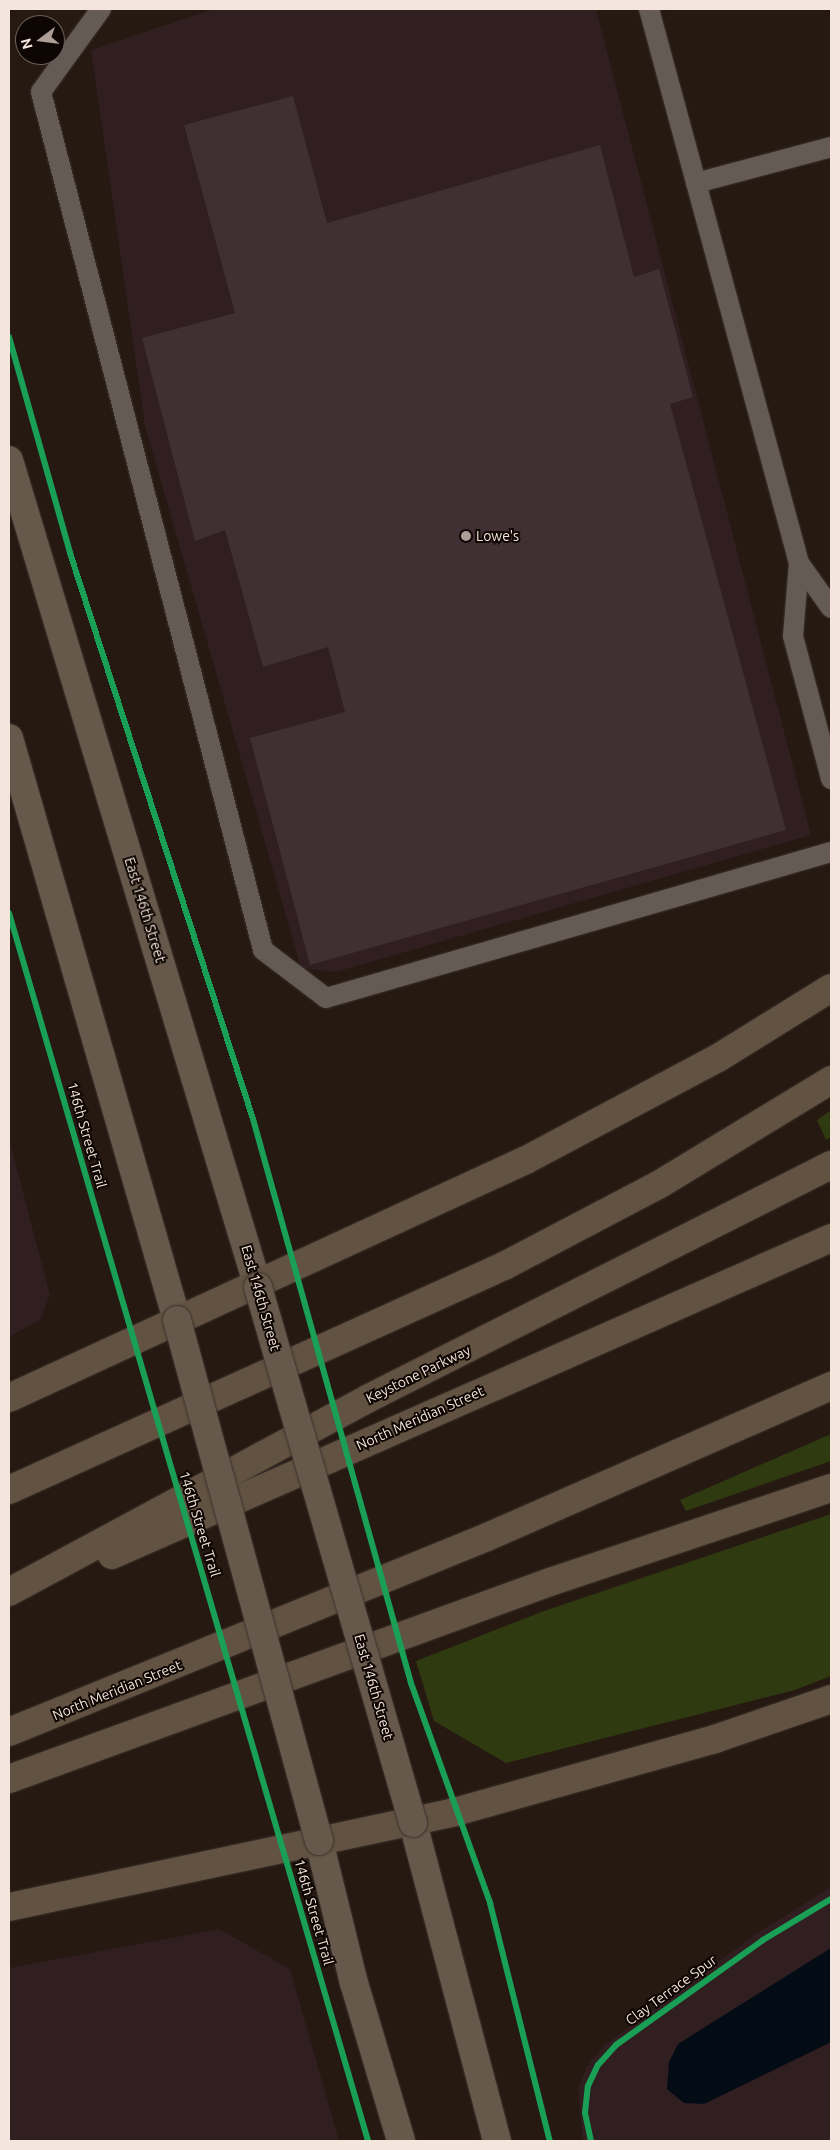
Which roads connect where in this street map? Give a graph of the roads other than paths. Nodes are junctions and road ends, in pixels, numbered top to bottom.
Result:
1 (101, 9) edge
2 (649, 9) edge
3 (831, 147) edge
4 (696, 183) junction
5 (9, 460) edge
6 (799, 563) junction
7 (831, 608) edge
8 (9, 738) edge
9 (831, 779) edge
10 (831, 852) edge
11 (831, 988) edge
12 (831, 1080) edge
13 (831, 1165) edge
14 (831, 1238) edge
15 (258, 1287) junction
16 (177, 1320) junction
17 (831, 1386) edge
18 (9, 1398) edge
19 (831, 1488) edge
20 (9, 1490) edge
21 (9, 1592) edge
22 (9, 1600) edge
23 (831, 1699) edge
24 (9, 1732) edge
25 (9, 1779) edge
26 (413, 1823) junction
27 (320, 1841) junction
28 (9, 1907) edge
29 (401, 2141) edge
30 (497, 2141) edge

1 - 10 lane
2 - 4 lane
3 - 4 lane
4 - 6 lane
5 - 15 main road, East 146th Street
6 - 7 lane
6 - 9 lane
8 - 16 main road
11 - 15 highway
12 - 20 highway
13 - 21 highway, Keystone Parkway
14 - 22 highway, North Meridian Street
15 - 16 highway
15 - 26 main road, East 146th Street, bridge
16 - 18 highway
16 - 27 main road, bridge
17 - 24 highway, North Meridian Street
19 - 25 highway
23 - 26 highway
26 - 27 highway
26 - 30 main road, East 146th Street
27 - 28 highway
27 - 29 main road

